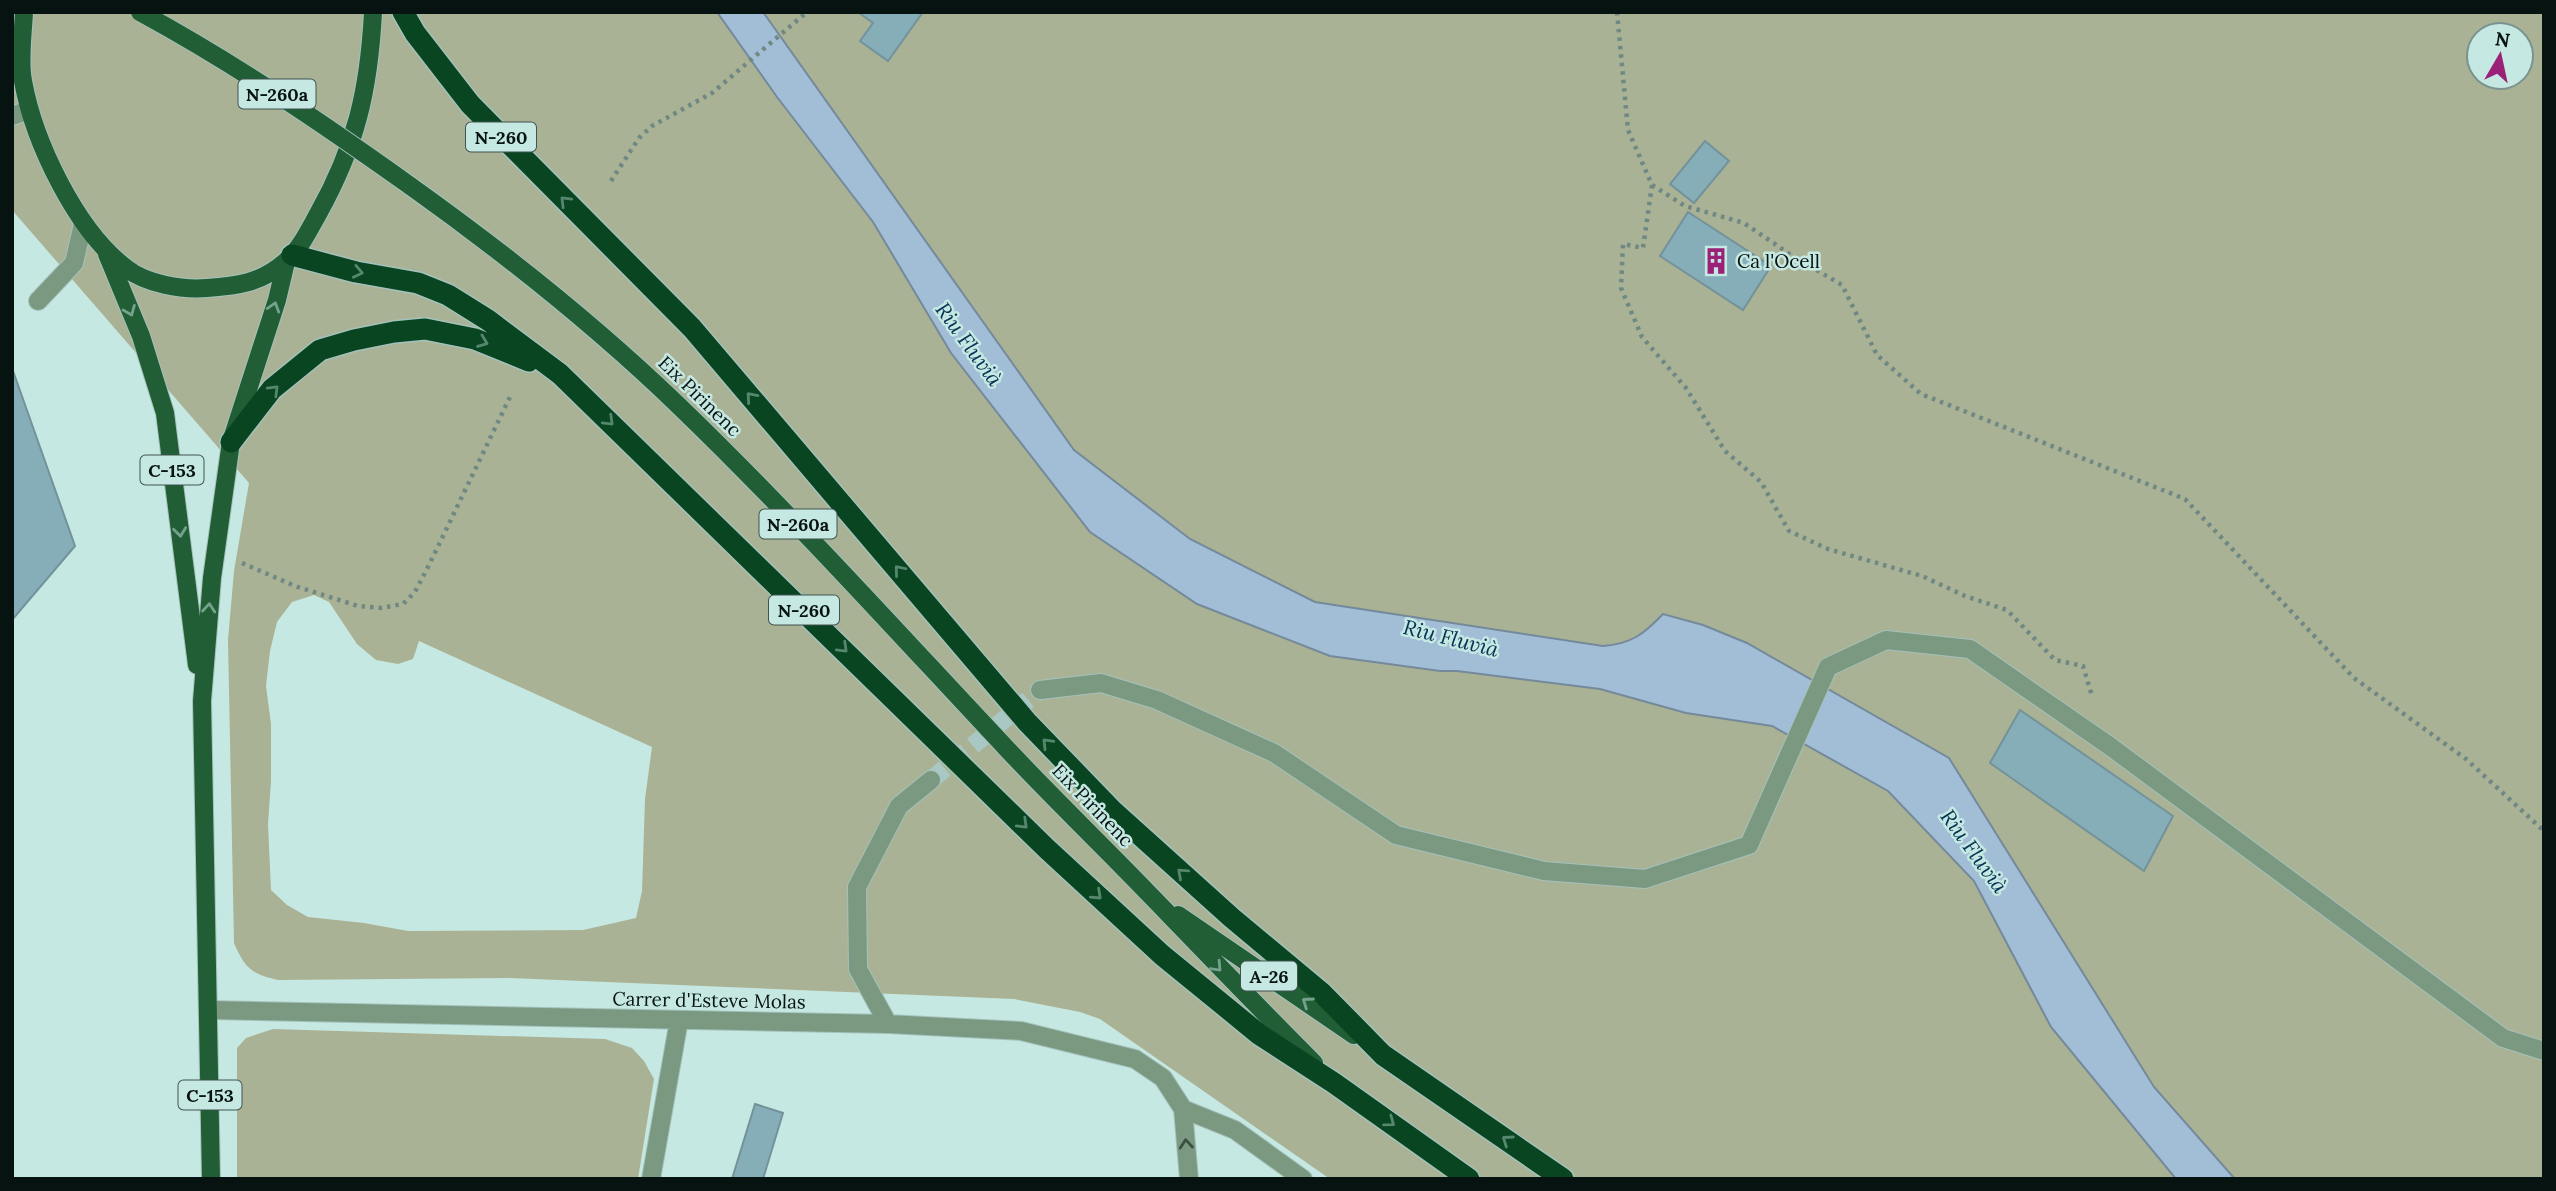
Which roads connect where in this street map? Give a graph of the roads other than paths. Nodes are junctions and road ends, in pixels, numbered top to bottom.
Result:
1 (24, 12) edge
2 (140, 12) edge
3 (373, 12) edge
4 (403, 12) edge
5 (17, 74) edge
6 (21, 113) edge
7 (83, 223) junction
8 (105, 248) junction
9 (289, 259) junction
10 (38, 300) dead end
11 (560, 373) junction
12 (231, 442) junction
13 (1040, 690) tunnel mouth
14 (202, 701) junction
15 (930, 780) tunnel mouth
16 (1154, 899) junction
17 (209, 1010) junction
18 (679, 1020) junction
19 (888, 1024) junction
20 (2544, 1051) edge
21 (1383, 1055) junction
22 (1335, 1083) junction
23 (1183, 1109) junction
24 (211, 1179) edge
25 (651, 1179) edge
26 (1189, 1179) edge
27 (1303, 1179) edge
28 (1469, 1179) edge
29 (1563, 1179) edge

1 - 5 main road
2 - 16 main road, Eix Pirinenc / N-260a, bridge
3 - 9 main road
21 -> 4 highway, N-260
5 - 6 main road
6 - 7 main road
7 - 8 main road
7 - 10 street
8 - 9 main road
8 -> 14 main road, C-153
9 -> 11 highway, N-260
12 -> 9 main road, C-153
12 -> 11 highway
11 -> 22 highway, N-260
14 -> 12 main road, C-153
13 - 20 street
14 - 17 main road, C-153
15 - 19 street
21 -> 16 main road, Eix Pirinenc / A-26
16 -> 22 main road, Eix Pirinenc / A-26
17 - 18 street, Carrer d'Esteve Molas
17 - 24 main road, C-153
18 - 19 street, Carrer d'Esteve Molas
18 - 25 street
19 - 23 street, Carrer d'Esteve Molas
29 -> 21 highway, Eix Pirinenc / A-26
22 -> 28 highway, Eix Pirinenc / A-26
26 -> 23 street
23 - 27 street

